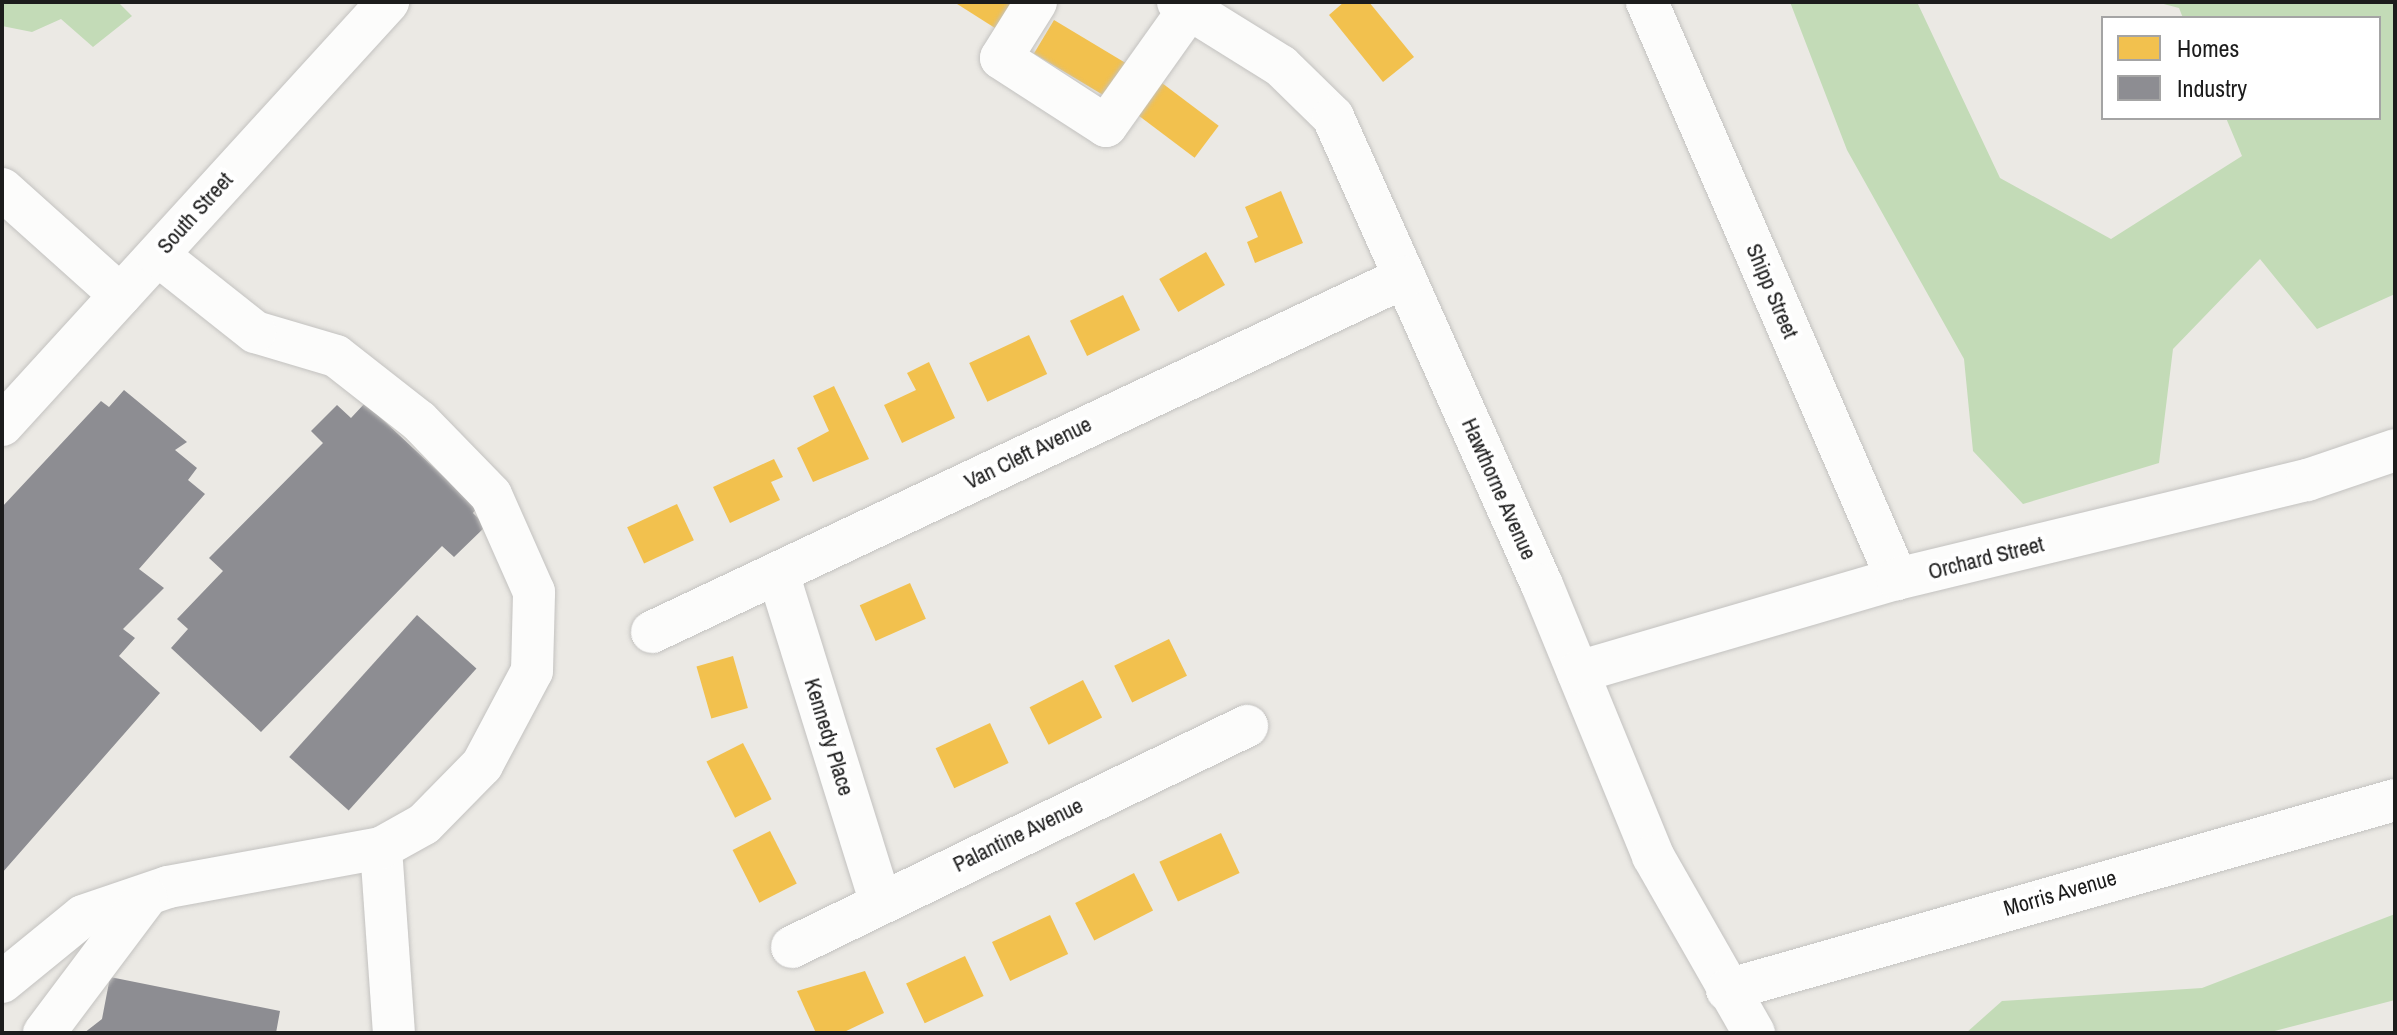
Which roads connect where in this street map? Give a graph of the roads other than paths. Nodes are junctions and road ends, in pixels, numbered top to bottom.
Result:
1 (388, 2) edge
2 (1036, 2) edge
3 (1647, 2) edge
4 (1183, 5) edge
5 (2, 189) edge
6 (158, 255) junction
7 (1405, 277) junction
8 (120, 295) junction
9 (2, 425) edge
10 (2395, 450) edge
11 (778, 573) junction
12 (1897, 579) junction
13 (652, 632) dead end
14 (1578, 672) junction
15 (1247, 726) dead end
16 (2395, 800) edge
17 (381, 848) junction
18 (146, 897) junction
19 (880, 901) junction
20 (792, 947) dead end
21 (2, 982) edge
22 (1727, 990) junction
23 (44, 1033) edge
24 (394, 1033) edge
25 (1754, 1033) edge

1 - 6 street, South Street
2 - 4 street
3 - 12 street, Shipp Street
4 - 7 street, Hawthorne Avenue
5 - 8 street
6 - 8 street, South Street
6 - 17 street
7 - 11 street, Van Cleft Avenue
7 - 14 street, Hawthorne Avenue
8 - 9 street, South Street
10 - 12 street, Orchard Street
11 - 13 street, Van Cleft Avenue
11 - 19 street, Kennedy Place
12 - 14 street, Orchard Street
14 - 22 street, Hawthorne Avenue
15 - 19 street, Palantine Avenue
16 - 22 street, Morris Avenue
17 - 18 street
17 - 24 street
18 - 21 street
18 - 23 street
19 - 20 street, Palantine Avenue
22 - 25 street, Hawthorne Avenue

